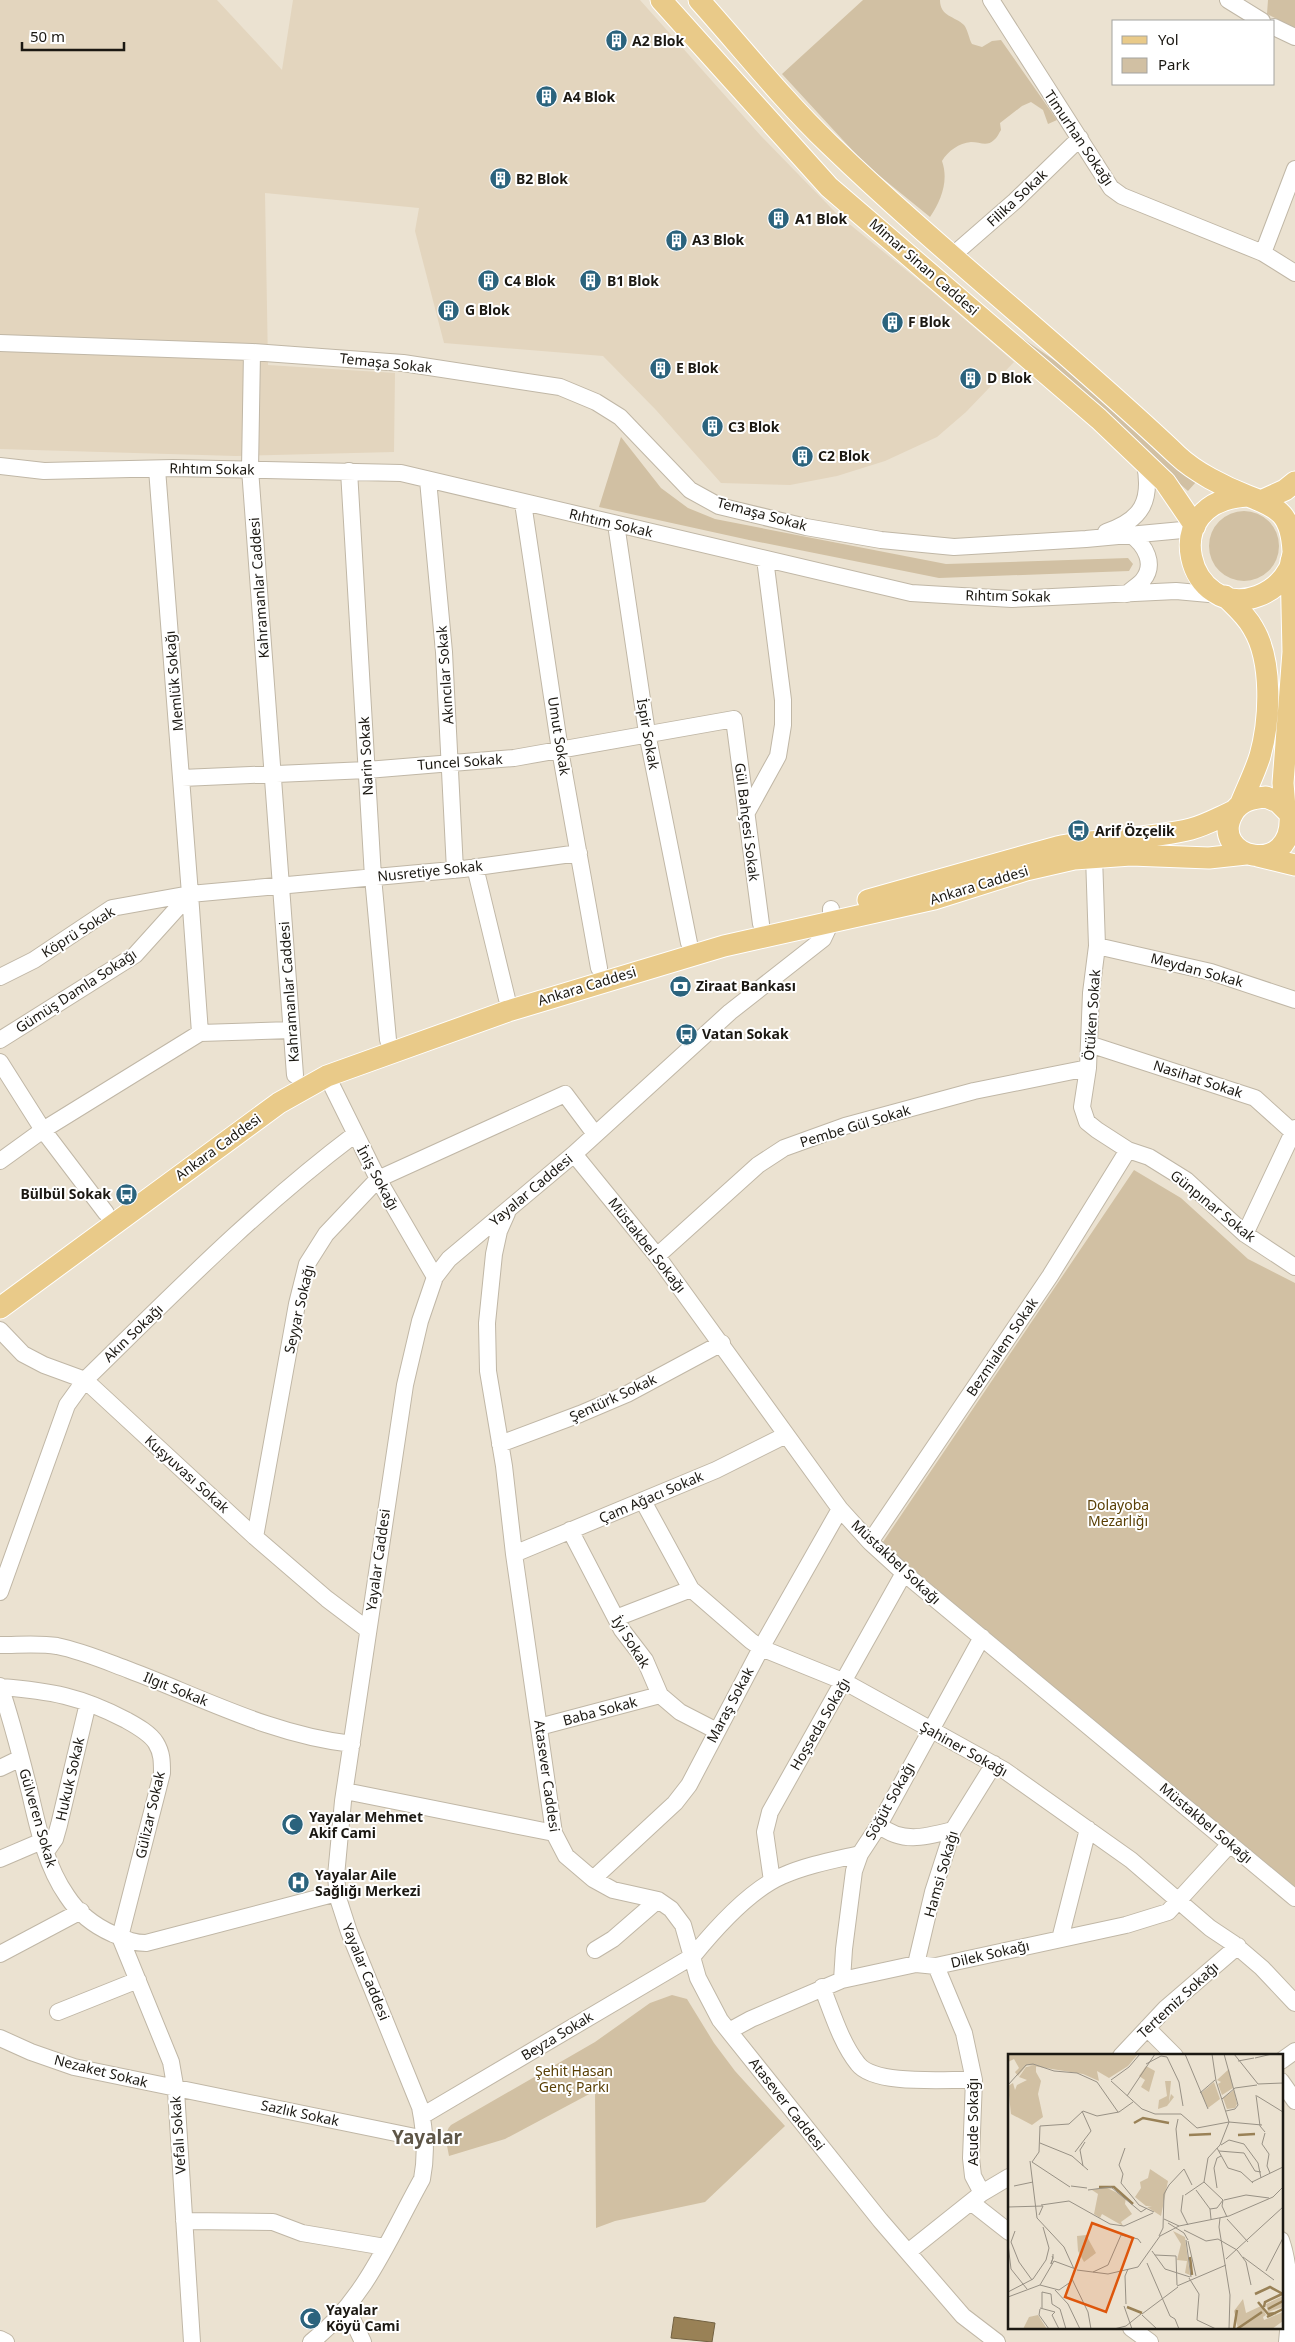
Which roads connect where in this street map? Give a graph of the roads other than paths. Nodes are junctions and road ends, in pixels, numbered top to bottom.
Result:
1 (661, 0) edge
2 (699, 0) edge
3 (991, 0) edge
4 (1228, 0) edge
5 (1260, 20) edge
6 (1275, 27) edge
7 (1295, 37) edge
8 (1080, 138) junction
9 (1295, 169) edge
10 (1263, 253) junction
11 (953, 255) junction
12 (1295, 273) edge
13 (0, 343) edge
14 (252, 352) junction
15 (1145, 464) junction
16 (0, 466) edge
17 (156, 469) junction
18 (250, 469) junction
19 (349, 471) junction
20 (428, 480) junction
21 (1295, 482) edge
22 (1255, 498) junction
23 (523, 503) junction
24 (616, 524) junction
25 (1194, 527) junction
26 (1132, 535) junction
27 (1086, 539) junction
28 (1293, 553) edge
29 (765, 559) junction
30 (1127, 594) junction
31 (1222, 595) junction
32 (734, 719) joint
33 (647, 733) junction
34 (560, 750) junction
35 (450, 763) junction
36 (367, 770) junction
37 (273, 775) junction
38 (182, 778) junction
39 (1238, 807) junction
40 (746, 814) junction
41 (1290, 816) edge
42 (579, 853) junction
43 (1252, 855) junction
44 (1094, 856) junction
45 (1295, 865) edge
46 (475, 867) junction
47 (455, 870) junction
48 (373, 877) junction
49 (282, 885) junction
50 (190, 894) junction
51 (831, 915) junction
52 (761, 924) junction
53 (689, 943) junction
54 (1097, 946) junction
55 (599, 968) junction
56 (0, 977) edge
57 (507, 999) junction
58 (1295, 1000) edge
59 (292, 1030) junction
60 (200, 1033) junction
61 (0, 1040) edge
62 (388, 1040) junction
63 (1089, 1044) junction
64 (0, 1062) edge
65 (1088, 1068) junction
66 (327, 1076) junction
67 (298, 1082) junction
68 (43, 1130) junction
69 (1294, 1132) edge
70 (595, 1134) junction
71 (354, 1135) junction
72 (1128, 1150) junction
73 (574, 1154) junction
74 (0, 1161) edge
75 (378, 1179) junction
76 (508, 1210) junction
77 (106, 1213) junction
78 (1246, 1234) junction
79 (657, 1256) junction
80 (1295, 1267) edge
81 (435, 1277) junction
82 (0, 1291) edge
83 (0, 1308) edge
84 (0, 1330) edge
85 (722, 1342) junction
86 (85, 1380) junction
87 (786, 1435) junction
88 (500, 1444) junction
89 (643, 1500) junction
90 (840, 1510) junction
91 (570, 1530) junction
92 (256, 1536) junction
93 (870, 1542) junction
94 (514, 1554) junction
95 (904, 1573) junction
96 (691, 1589) junction
97 (0, 1592) edge
98 (616, 1618) junction
99 (368, 1630) junction
100 (982, 1637) junction
101 (0, 1645) edge
102 (761, 1648) junction
103 (845, 1682) junction
104 (0, 1686) edge
105 (660, 1695) junction
106 (88, 1703) junction
107 (539, 1727) junction
108 (930, 1729) junction
109 (716, 1731) junction
110 (352, 1744) junction
111 (21, 1758) junction
112 (994, 1764) junction
113 (0, 1768) edge
114 (345, 1792) junction
115 (879, 1825) junction
116 (1088, 1829) junction
117 (953, 1830) junction
118 (554, 1834) junction
119 (1230, 1844) junction
120 (44, 1847) junction
121 (860, 1854) junction
122 (0, 1859) edge
123 (593, 1879) junction
124 (772, 1881) junction
125 (338, 1893) junction
126 (1295, 1898) edge
127 (658, 1900) junction
128 (1179, 1900) junction
129 (80, 1911) junction
130 (120, 1937) junction
131 (1060, 1939) junction
132 (1238, 1946) junction
133 (595, 1950) dead end
134 (0, 1954) edge
135 (693, 1956) junction
136 (916, 1964) junction
137 (936, 1966) junction
138 (138, 1980) junction
139 (842, 1980) junction
140 (822, 1987) junction
141 (1295, 2003) edge
142 (58, 2012) dead end
143 (1146, 2028) junction
144 (729, 2031) junction
145 (0, 2038) edge
146 (1295, 2051) edge
147 (1123, 2054) edge
148 (1173, 2054) edge
149 (1282, 2060) edge
150 (974, 2080) junction
151 (1282, 2082) edge
152 (175, 2088) junction
153 (1295, 2101) edge
154 (422, 2116) junction
155 (425, 2139) junction
156 (1008, 2178) edge
157 (977, 2198) junction
158 (184, 2221) junction
159 (1008, 2231) edge
160 (385, 2247) junction
161 (1286, 2250) edge
162 (908, 2252) junction
163 (347, 2308) junction
164 (1290, 2331) edge
165 (0, 2339) edge
166 (6, 2342) edge
167 (192, 2342) edge
168 (311, 2342) edge
169 (363, 2342) edge
170 (997, 2342) edge

1 - 15 main road, Mimar Sinan Caddesi
2 - 11 main road, Mimar Sinan Caddesi
3 - 8 street, Timurhan Sokağı
4 - 5 street
6 - 7 street
8 - 10 street, Timurhan Sokağı
8 - 11 street, Filika Sokak
9 - 10 street
10 - 12 street, Timurhan Sokağı
11 - 22 main road, Mimar Sinan Caddesi
13 - 14 street
14 - 18 street, Kahramanlar Caddesi
14 - 27 street, Temaşa Sokak
15 - 25 main road, Mimar Sinan Caddesi
15 - 27 street
16 - 17 street, Rıhtım Sokak
17 - 18 street, Rıhtım Sokak
17 - 38 street, Memlük Sokağı
18 - 19 street, Rıhtım Sokak
18 - 37 street, Kahramanlar Caddesi
19 - 20 street, Rıhtım Sokak
19 - 36 street, Narin Sokak
20 - 23 street, Rıhtım Sokak
20 - 35 street, Akıncılar Sokak
21 - 22 main road
22 - 25 main road
22 - 28 main road
23 - 24 street, Rıhtım Sokak
23 - 34 street, Umut Sokak
24 - 29 street, Rıhtım Sokak
24 - 33 street, İspir Sokak
25 - 26 street, Temaşa Sokak
25 - 31 main road
26 - 27 street, Temaşa Sokak
26 - 30 street
28 - 31 main road
28 - 41 main road
29 - 30 street, Rıhtım Sokak
29 - 40 street
30 - 31 street, Rıhtım Sokak
31 - 39 main road
32 - 33 street, Tuncel Sokak
32 - 40 street, Gül Bahçesi Sokak
33 - 34 street, Tuncel Sokak
33 - 53 street, İspir Sokak
34 - 35 street, Tuncel Sokak
34 - 42 street, Umut Sokak
35 - 36 street, Tuncel Sokak
35 - 47 street, Akıncılar Sokak
36 - 37 street, Tuncel Sokak
36 - 48 street, Narin Sokak
37 - 38 street, Tuncel Sokak
37 - 49 street, Kahramanlar Caddesi
38 - 50 street, Memlük Sokağı
39 - 41 main road, Ankara Caddesi
39 - 43 main road
39 - 51 main road, Ankara Caddesi
40 - 52 street, Gül Bahçesi Sokak
41 - 43 main road
42 - 46 street, Nusretiye Sokak
42 - 55 street, Umut Sokak
43 - 44 main road, Ankara Caddesi
43 - 45 main road, Ankara Caddesi
44 - 51 main road, Ankara Caddesi
44 - 54 street, Ötüken Sokak
46 - 47 street, Nusretiye Sokak
46 - 57 street
47 - 48 street, Nusretiye Sokak
48 - 49 street, Nusretiye Sokak
48 - 62 street, Narin Sokak
49 - 50 street, Nusretiye Sokak
49 - 59 street, Kahramanlar Caddesi
50 - 56 street, Köprü Sokak
50 - 60 street, Memlük Sokağı
50 - 61 street, Gümüş Damla Sokağı
51 - 52 main road, Ankara Caddesi
51 - 66 main road, Ankara Caddesi
51 - 70 street, Yayalar Caddesi
52 - 53 main road, Ankara Caddesi
53 - 55 main road, Ankara Caddesi
54 - 58 street, Meydan Sokak
54 - 63 street, Ötüken Sokak
55 - 57 main road, Ankara Caddesi
57 - 62 main road, Ankara Caddesi
59 - 60 street
59 - 67 street, Kahramanlar Caddesi
60 - 68 street
62 - 67 main road, Ankara Caddesi
63 - 65 street, Ötüken Sokak
63 - 69 street, Nasihat Sokak
64 - 68 street
65 - 72 street, Ötüken Sokak
65 - 79 street, Pembe Gül Sokak
66 - 67 main road, Ankara Caddesi
66 - 71 street, İniş Sokağı
67 - 77 main road, Ankara Caddesi
67 - 83 main road, Ankara Caddesi
68 - 74 street
68 - 77 street
69 - 78 street
70 - 73 street, Yayalar Caddesi
70 - 75 street, Seyyar Sokağı
71 - 75 street, İniş Sokağı
71 - 86 street, Akın Sokağı
72 - 78 street, Günpınar Sokak
72 - 93 street, Bezmialem Sokak
73 - 76 street, Yayalar Caddesi
73 - 79 street, Müstakbel Sokağı
75 - 81 street, İniş Sokağı
75 - 92 street, Seyyar Sokağı
76 - 81 street, Yayalar Caddesi
76 - 88 street, Atasever Caddesi
77 - 82 main road, Ankara Caddesi
78 - 80 street, Günpınar Sokak
79 - 85 street, Müstakbel Sokağı
81 - 99 street, Yayalar Caddesi
84 - 86 street, Kuşyuvası Sokak
85 - 87 street, Müstakbel Sokağı
85 - 88 street, Şentürk Sokak
86 - 92 street, Kuşyuvası Sokak
86 - 97 street, Akın Sokağı
87 - 89 street, Çam Ağacı Sokak
87 - 90 street, Müstakbel Sokağı
88 - 94 street, Atasever Caddesi
89 - 91 street, Çam Ağacı Sokak
89 - 96 street, Şahiner Sokağı
90 - 93 street, Müstakbel Sokağı
90 - 102 street, Maraş Sokak
91 - 94 street, Çam Ağacı Sokak
91 - 98 street, İyi Sokak
92 - 99 street, Kuşyuvası Sokak
93 - 95 street, Müstakbel Sokağı
94 - 107 street, Atasever Caddesi
95 - 100 street, Müstakbel Sokağı
95 - 103 street, Hoşseda Sokağı
96 - 98 street
96 - 102 street, Şahiner Sokağı
98 - 105 street, İyi Sokak
99 - 110 street, Yayalar Caddesi
100 - 108 street, Söğüt Sokağı
100 - 119 street, Müstakbel Sokağı
101 - 110 street, Ilgıt Sokak
102 - 103 street, Şahiner Sokağı
102 - 109 street, Maraş Sokak
103 - 108 street, Şahiner Sokağı
103 - 124 street, Hoşseda Sokağı
104 - 106 street, Gülizar Sokak
104 - 111 street, Gülveren Sokak
105 - 107 street, Baba Sokak
105 - 109 street, İyi Sokak
106 - 120 street, Hukuk Sokak
106 - 130 street, Gülizar Sokak
107 - 118 street, Atasever Caddesi
108 - 112 street, Şahiner Sokağı
108 - 115 street, Söğüt Sokağı
109 - 123 street, Maraş Sokak
110 - 114 street, Yayalar Caddesi
111 - 113 street
111 - 120 street, Gülveren Sokak
112 - 116 street, Şahiner Sokağı
112 - 117 street, Hamsi Sokağı
114 - 118 street
114 - 125 street, Yayalar Caddesi
115 - 117 street
115 - 121 street, Söğüt Sokağı
116 - 128 street, Şahiner Sokağı
116 - 131 street
117 - 136 street, Hamsi Sokağı
118 - 123 street, Atasever Caddesi
119 - 126 street, Müstakbel Sokağı
119 - 128 street, Dilek Sokağı
120 - 122 street
120 - 129 street, Gülveren Sokak
121 - 124 street, Beyza Sokak
121 - 139 street, Söğüt Sokağı
123 - 127 street, Atasever Caddesi
124 - 135 street, Beyza Sokak
125 - 130 street, Gülveren Sokak
125 - 154 street, Yayalar Caddesi
127 - 133 street
127 - 135 street, Atasever Caddesi
128 - 131 street, Dilek Sokağı
128 - 132 street, Şahiner Sokağı
129 - 130 street, Gülveren Sokak
129 - 134 street
130 - 138 street, Vefalı Sokak
131 - 137 street, Dilek Sokağı
132 - 141 street, Şahiner Sokağı
132 - 143 street, Tertemiz Sokağı
135 - 144 street, Atasever Caddesi
135 - 154 street, Beyza Sokak
136 - 137 street, Dilek Sokağı
136 - 139 street, Dilek Sokağı
137 - 150 street, Asude Sokağı
138 - 142 street
138 - 152 street, Vefalı Sokak
139 - 140 street, Dilek Sokağı
140 - 144 street, Dilek Sokağı
140 - 150 street
143 - 147 street, Tertemiz Sokağı
143 - 148 street
144 - 162 street, Atasever Caddesi
145 - 152 street, Nezaket Sokak
146 - 149 street
150 - 157 street, Asude Sokağı
151 - 153 street
152 - 155 street, Sazlık Sokak
152 - 158 street, Vefalı Sokak
154 - 155 street, Yayalar Caddesi
155 - 160 street, Yayalar Caddesi
156 - 157 street
157 - 159 street
157 - 162 street
158 - 160 street
158 - 167 street, Vefalı Sokak
160 - 163 street, Yayalar Caddesi
161 - 164 street
162 - 170 street, Atasever Caddesi
163 - 168 street, Yayalar Caddesi
163 - 169 street
165 - 166 street

